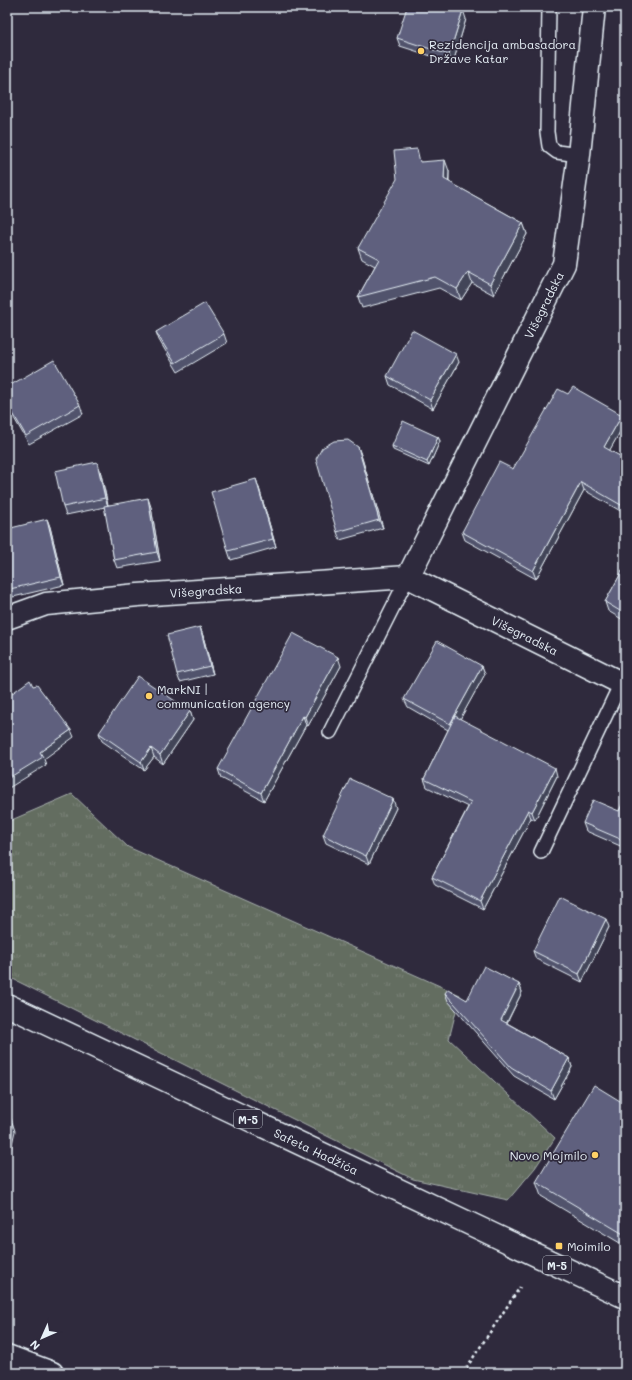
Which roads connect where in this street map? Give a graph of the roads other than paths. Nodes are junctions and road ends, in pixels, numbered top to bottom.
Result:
1 (549, 7) edge
2 (594, 7) edge
3 (579, 155) junction
4 (408, 577) junction
5 (7, 618) edge
6 (623, 684) edge
7 (330, 732) dead end
8 (542, 852) dead end
9 (7, 1004) edge
10 (625, 1297) edge
11 (7, 1356) edge
12 (52, 1373) edge

1 - 3 lane
2 - 3 street, Višegradska
3 - 4 street, Višegradska
4 - 5 street, Višegradska
4 - 6 street, Višegradska
4 - 7 lane, Višegradska
6 - 8 lane, Višegradska
9 - 10 street, Safeta Hadžića / M-5
11 - 12 street

